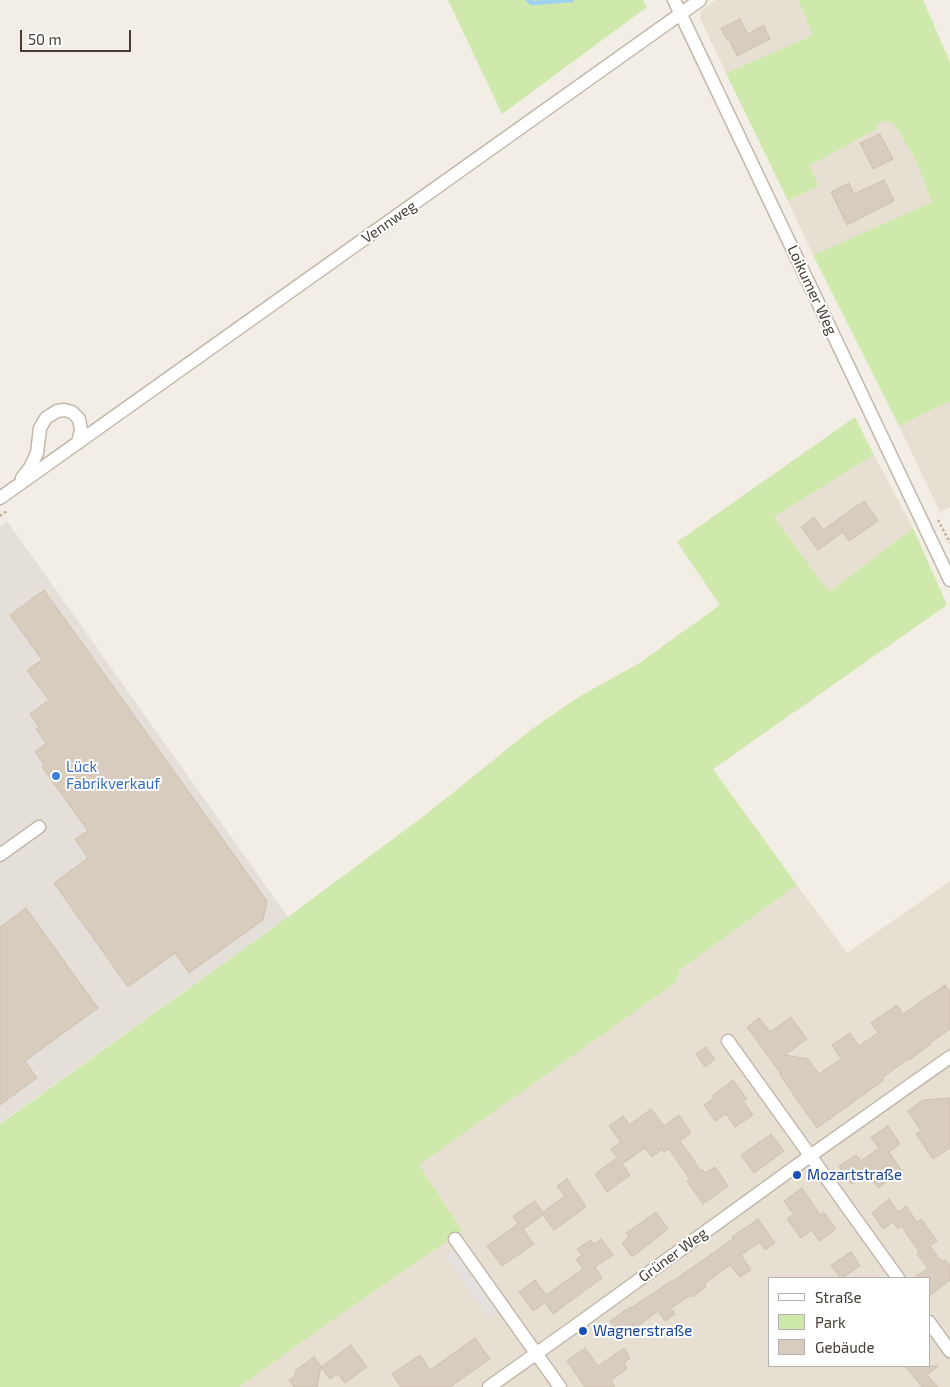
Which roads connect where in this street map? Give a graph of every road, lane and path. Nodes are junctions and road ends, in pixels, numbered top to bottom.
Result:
1 (674, 0) edge
2 (700, 0) edge
3 (681, 14) junction
4 (78, 443) junction
5 (14, 488) junction
6 (0, 498) edge
7 (950, 580) edge
8 (39, 827) dead end
9 (0, 855) edge
10 (728, 1041) dead end
11 (950, 1057) edge
12 (810, 1156) junction
13 (455, 1239) dead end
14 (897, 1277) edge
15 (930, 1323) edge
16 (950, 1351) edge
17 (536, 1354) junction
18 (489, 1387) edge
19 (560, 1387) edge

1 - 3 street, Loikumer Weg
2 - 3 street, Vennweg
3 - 4 street, Vennweg
3 - 7 street, Loikumer Weg
4 - 5 street, Vennweg
4 - 5 street, Vennweg
5 - 6 street, Vennweg
8 - 9 street
10 - 12 street
11 - 12 street, Grüner Weg
12 - 14 street
12 - 17 street, Grüner Weg
13 - 17 street
15 - 16 street
17 - 18 street, Grüner Weg
17 - 19 street

